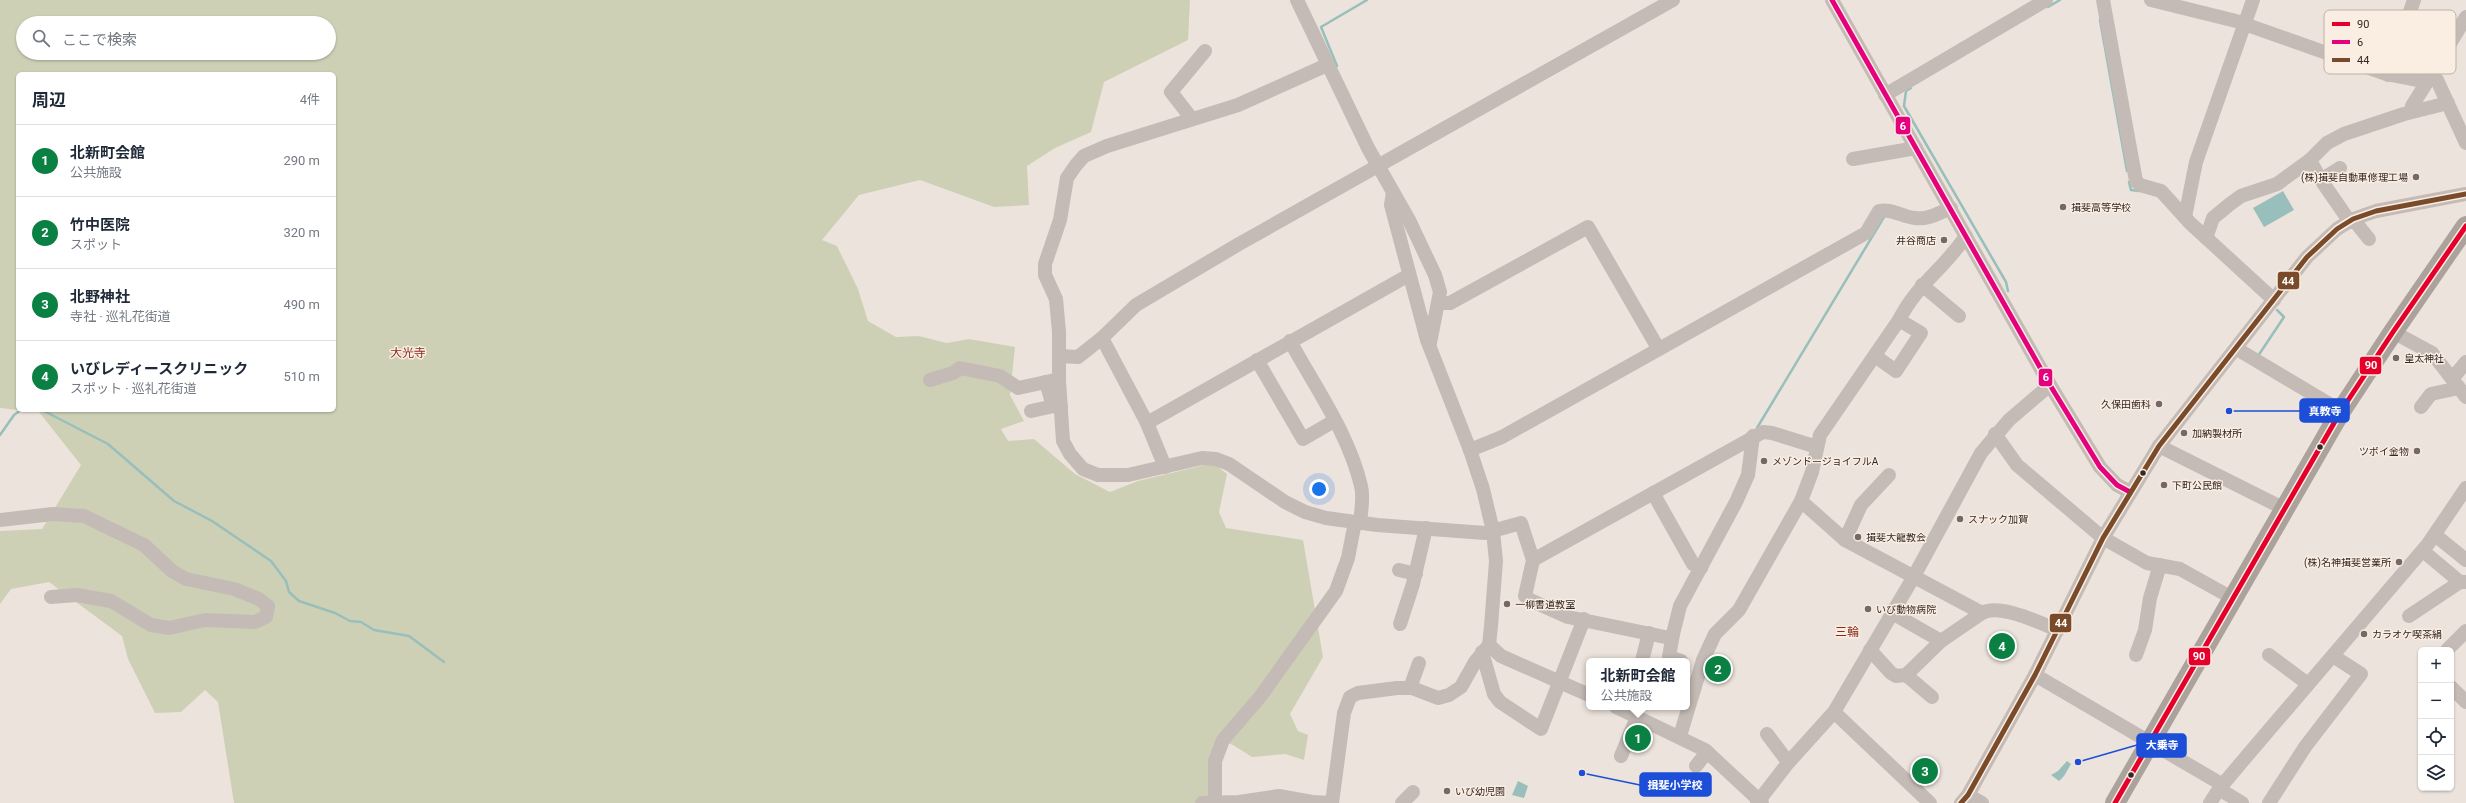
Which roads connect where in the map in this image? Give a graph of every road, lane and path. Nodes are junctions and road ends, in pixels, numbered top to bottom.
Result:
1 (1297, 0) edge
2 (1673, 0) edge
3 (1832, 0) edge
4 (2046, 0) edge
5 (2103, 0) edge
6 (2151, 0) edge
7 (2253, 0) edge
8 (2404, 0) edge
9 (2414, 0) edge
10 (2401, 10) edge
11 (2410, 10) edge
12 (2466, 17) edge
13 (2244, 24) junction
14 (2456, 34) edge
15 (1205, 51) dead end
16 (2324, 52) edge
17 (1328, 65) junction
18 (2392, 74) edge
19 (2432, 74) edge
20 (2429, 79) junction
21 (1885, 95) junction
22 (2448, 103) junction
23 (2412, 106) dead end
24 (1192, 119) junction
25 (2466, 143) edge
26 (1916, 148) junction
27 (1853, 159) dead end
28 (2310, 160) junction
29 (1378, 166) junction
30 (2340, 168) dead end
31 (2321, 180) junction
32 (1393, 192) junction
33 (2466, 194) edge
34 (1951, 208) junction
35 (2185, 217) junction
36 (2352, 221) junction
37 (2466, 226) edge
38 (1966, 236) junction
39 (2206, 238) junction
40 (2369, 239) dead end
41 (1409, 275) junction
42 (1922, 285) junction
43 (2274, 300) junction
44 (1441, 303) dead end
45 (1959, 316) dead end
46 (1899, 320) junction
47 (2393, 332) junction
48 (1102, 338) junction
49 (1290, 341) junction
50 (1430, 343) junction
51 (1658, 348) junction
52 (2237, 349) junction
53 (1060, 356) junction
54 (1875, 356) junction
55 (1257, 360) junction
56 (2466, 362) edge
57 (2449, 376) junction
58 (930, 380) dead end
59 (1053, 381) junction
60 (2050, 385) junction
61 (2462, 393) edge
62 (1057, 406) junction
63 (2421, 407) dead end
64 (1030, 411) dead end
65 (2342, 411) junction
66 (1334, 420) junction
67 (1147, 423) junction
68 (1995, 434) junction
69 (1753, 436) junction
70 (2159, 446) junction
71 (1817, 447) junction
72 (1470, 450) junction
73 (1166, 467) junction
74 (1889, 474) dead end
75 (2466, 488) edge
76 (2130, 492) junction
77 (1653, 493) junction
78 (1802, 501) junction
79 (2285, 510) junction
80 (0, 520) edge
81 (1358, 522) junction
82 (1426, 528) junction
83 (1493, 530) junction
84 (2435, 535) junction
85 (2103, 538) junction
86 (1845, 540) junction
87 (2423, 551) junction
88 (2465, 556) edge
89 (1533, 560) junction
90 (2160, 565) junction
91 (1701, 568) junction
92 (1399, 570) dead end
93 (1416, 574) junction
94 (1913, 578) junction
95 (2463, 582) edge
96 (52, 597) dead end
97 (2234, 599) junction
98 (1892, 613) junction
99 (1982, 613) junction
100 (2409, 616) dead end
101 (1584, 619) junction
102 (1400, 624) dead end
103 (2058, 630) junction
104 (2466, 631) edge
105 (1649, 633) junction
106 (1674, 634) junction
107 (1941, 641) junction
108 (2450, 647) edge
109 (1485, 648) junction
110 (1870, 650) junction
111 (2136, 655) dead end
112 (2270, 655) dead end
113 (2333, 656) junction
114 (1643, 658) edge
115 (1672, 658) edge
116 (1419, 663) dead end
117 (1690, 664) edge
118 (1701, 668) junction
119 (1906, 675) junction
120 (2035, 675) junction
121 (1560, 682) junction
122 (2308, 684) junction
123 (1410, 688) junction
124 (2454, 690) edge
125 (1586, 694) edge
126 (1932, 697) dead end
127 (2466, 702) edge
128 (1690, 704) edge
129 (1622, 710) edge
130 (1688, 710) edge
131 (1834, 712) junction
132 (1637, 717) junction
133 (1767, 734) dead end
134 (1680, 736) junction
135 (2150, 743) junction
136 (1707, 752) junction
137 (1621, 756) dead end
138 (1788, 762) junction
139 (1696, 766) dead end
140 (2221, 787) junction
141 (1413, 792) dead end
142 (1965, 799) edge
143 (1759, 802) edge
144 (1211, 803) edge
145 (1332, 803) edge
146 (1402, 803) edge
147 (1930, 803) edge
148 (1982, 803) edge
149 (2114, 803) edge
150 (2210, 803) edge
151 (2242, 803) edge
152 (2269, 803) edge

1 - 17 street
2 - 29 street
3 - 21 street
4 - 21 street
5 - 35 street
6 - 13 street
7 - 13 street
8 - 10 street
9 - 11 street
12 - 14 street
13 - 16 street
13 - 35 street
15 - 24 street
17 - 24 street
17 - 29 street
18 - 20 street
19 - 20 street
20 - 22 street
20 - 23 street
21 - 26 street
22 - 25 street
22 - 28 street
24 - 53 street
26 - 27 street
26 - 34 street
28 - 31 street
28 - 39 street
29 - 32 street
29 - 48 street
30 - 31 street
31 - 36 street
32 - 41 street
32 - 50 street
33 - 36 street
34 - 38 street
34 - 51 street
35 - 39 street
36 - 40 street
36 - 43 street
37 - 47 highway
38 - 42 street
38 - 60 street
39 - 43 street
41 - 49 street
41 - 50 street
42 - 45 street
42 - 46 street
43 - 52 street
44 - 51 street
46 - 54 street
46 - 54 street
47 - 57 street
47 - 65 highway
48 - 53 street
48 - 67 street
49 - 55 street
49 - 66 street
50 - 72 street
51 - 72 street
52 - 65 street
52 - 70 street
53 - 59 street
54 - 71 street
55 - 66 street
55 - 67 street
56 - 57 street
57 - 61 street
58 - 59 street
59 - 62 street
60 - 68 street
60 - 76 street
61 - 63 street
62 - 64 street
62 - 73 street
65 - 79 highway
66 - 81 street
67 - 73 street
68 - 85 street
68 - 94 street
69 - 71 street
69 - 77 street
69 - 91 street
70 - 76 street
70 - 79 street
71 - 78 street
72 - 83 street
73 - 81 street
74 - 86 street
75 - 84 street
76 - 85 street
77 - 89 street
77 - 91 street
78 - 86 street
78 - 118 street
79 - 97 highway
80 - 96 street
81 - 82 street
81 - 144 street
82 - 83 street
82 - 93 street
83 - 89 street
83 - 109 street
84 - 87 street
84 - 88 street
85 - 90 street
85 - 103 street
86 - 94 street
87 - 95 street
87 - 113 street
89 - 101 street
90 - 97 street
90 - 111 street
91 - 106 street
92 - 93 street
93 - 102 street
94 - 98 street
94 - 99 street
95 - 100 street
97 - 135 highway
98 - 107 street
98 - 110 street
99 - 103 street
99 - 107 street
101 - 105 street
101 - 121 street
103 - 120 street
104 - 108 street
105 - 106 street
105 - 114 street
106 - 115 street
107 - 119 street
109 - 121 street
109 - 121 street
109 - 123 street
110 - 119 street
110 - 131 street
112 - 122 street
113 - 122 street
113 - 152 street
116 - 123 street
117 - 118 street
118 - 128 street
119 - 126 street
120 - 135 street
120 - 142 street
121 - 125 street
122 - 140 street
123 - 145 street
124 - 127 street
129 - 132 street
130 - 134 street
131 - 138 street
131 - 147 street
132 - 134 street
132 - 137 street
133 - 138 street
134 - 136 street
135 - 140 street
135 - 149 highway
136 - 139 street
136 - 143 street
138 - 143 street
140 - 150 street
140 - 151 street
141 - 146 street
142 - 148 street
144 - 145 street

